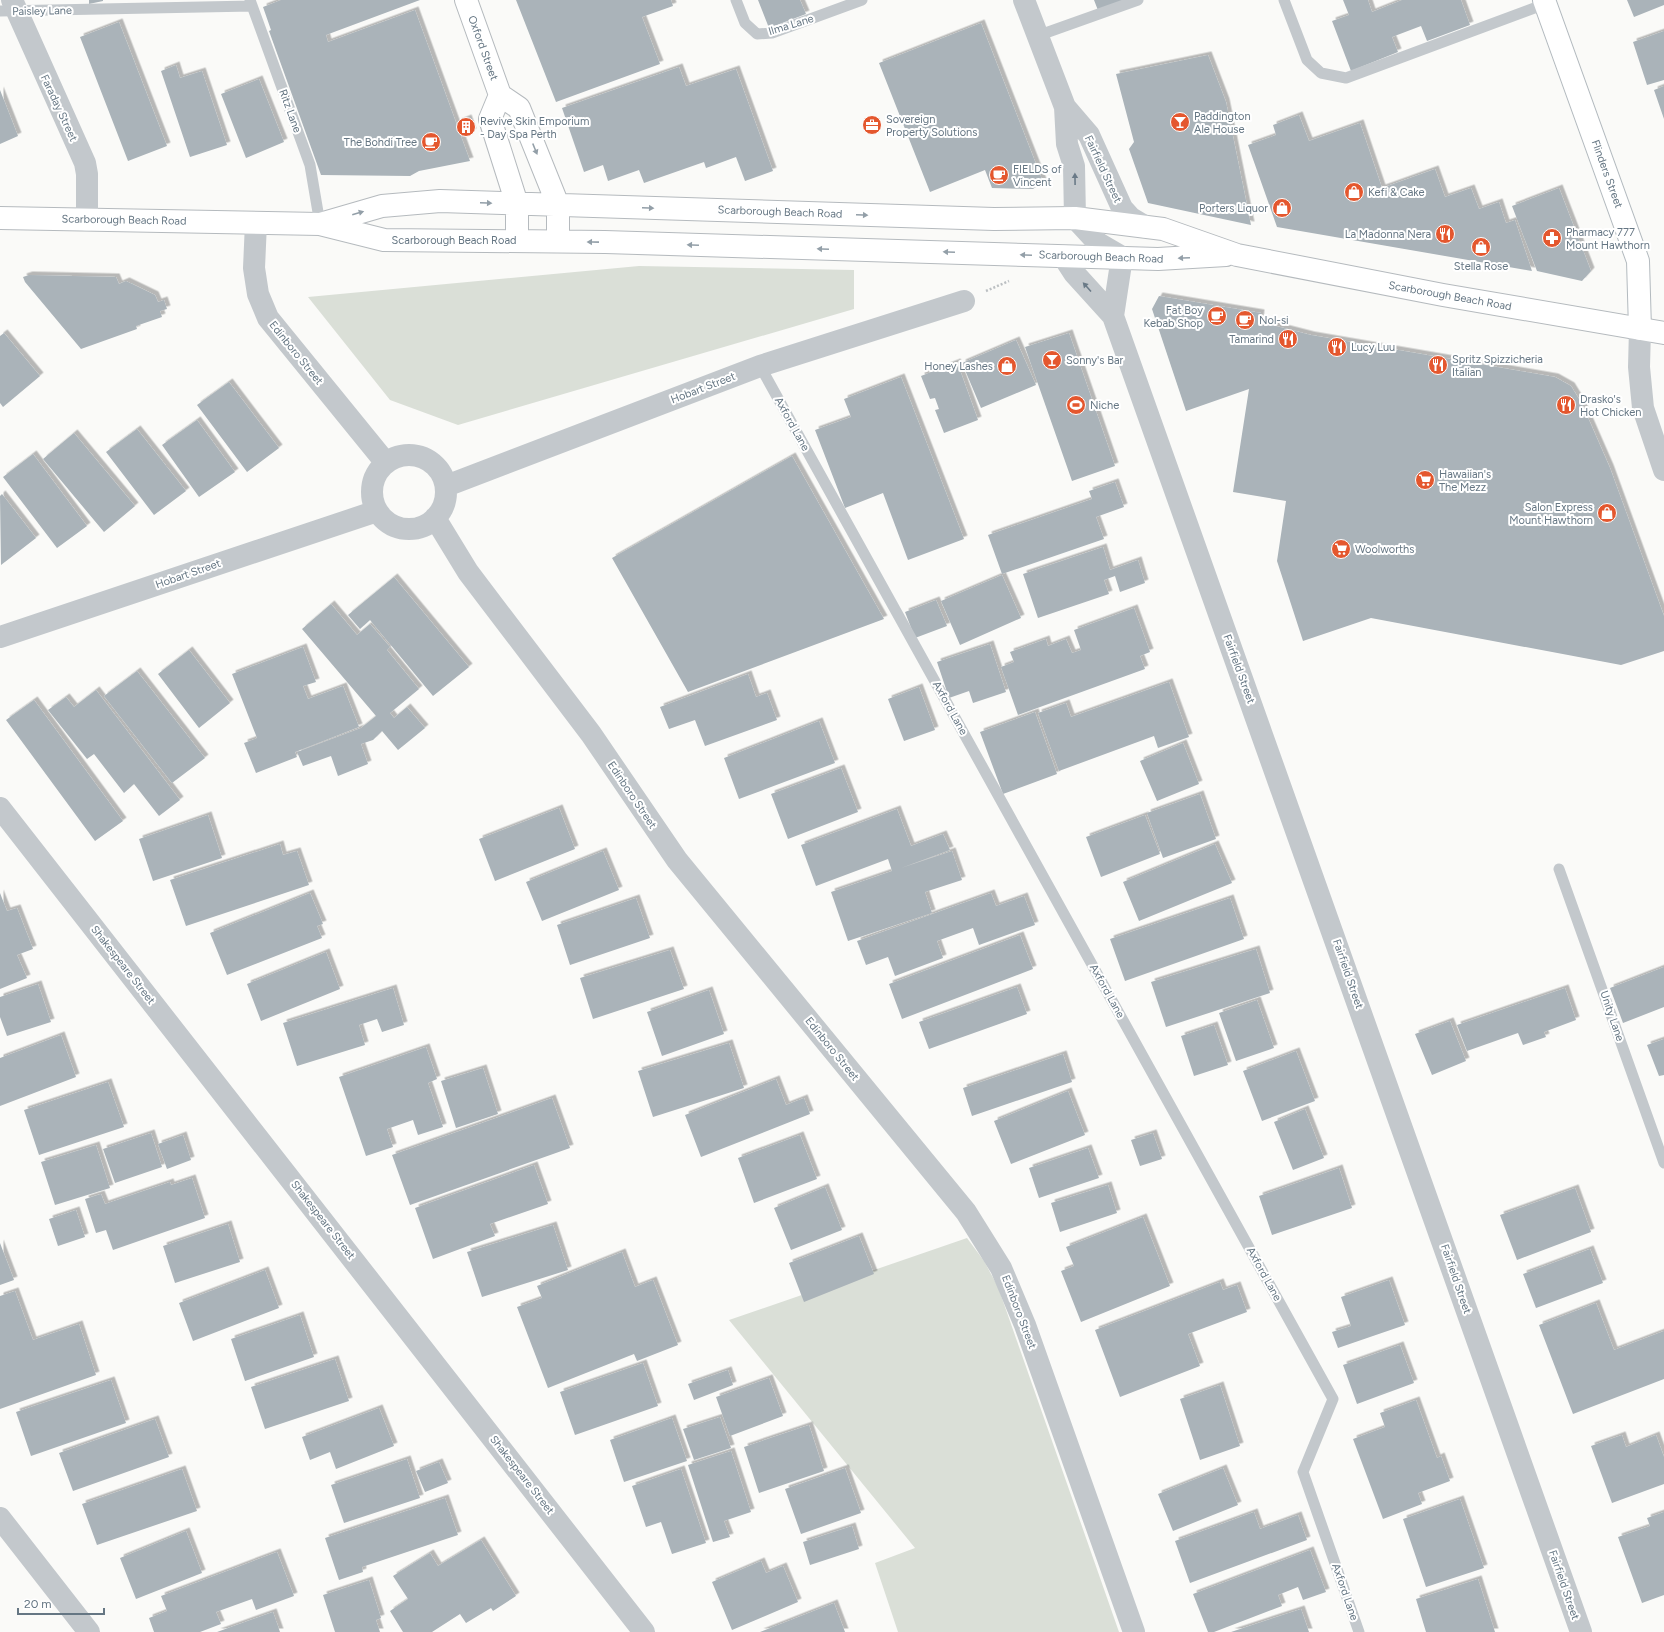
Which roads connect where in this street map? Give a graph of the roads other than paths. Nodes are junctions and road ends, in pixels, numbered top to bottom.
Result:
1 (466, 0) edge
2 (736, 0) edge
3 (862, 0) edge
4 (1024, 0) edge
5 (1138, 0) edge
6 (1284, 0) edge
7 (1544, 2) edge
8 (251, 3) edge
9 (9, 8) edge
10 (1037, 36) junction
11 (500, 95) junction
12 (1065, 107) junction
13 (517, 204) junction
14 (558, 206) junction
15 (0, 218) edge
16 (1075, 218) junction
17 (87, 220) junction
18 (256, 223) junction
19 (320, 224) junction
20 (1146, 226) junction
21 (517, 241) junction
22 (558, 241) junction
23 (1237, 255) junction
24 (1063, 256) junction
25 (1122, 257) junction
26 (964, 301) road end
27 (1113, 316) junction
28 (1640, 329) junction
29 (1664, 333) edge
30 (760, 366) junction
31 (386, 463) junction
32 (1664, 470) edge
33 (446, 486) junction
34 (377, 511) junction
35 (435, 518) junction
36 (0, 637) edge
37 (0, 808) edge
38 (1559, 869) dead end
39 (1664, 1163) edge
40 (0, 1518) edge
41 (90, 1632) edge
42 (644, 1632) edge
43 (1134, 1632) edge
44 (1359, 1632) edge
45 (1580, 1632) edge

1 - 11 main road, Oxford Street
2 - 3 lane, Ilma Lane
4 - 10 street, Fairfield Street
5 - 10 lane
6 - 7 lane
7 - 28 main road, Flinders Street
8 - 9 lane, Paisley Lane
8 - 19 lane, Ritz Lane
9 - 17 street, Faraday Street
10 - 12 street, Fairfield Street
11 - 13 main road, Oxford Street
11 -> 14 main road, Oxford Street
16 -> 12 street, Fairfield Street
12 - 20 street, Fairfield Street
13 - 14 main road, Scarborough Beach Road
19 -> 13 main road, Scarborough Beach Road
13 - 21 main road, Oxford Street
14 -> 16 main road, Scarborough Beach Road
14 - 22 main road, Oxford Street
15 - 17 main road, Scarborough Beach Road
16 - 20 main road, Scarborough Beach Road
16 - 25 street
17 - 18 main road, Scarborough Beach Road
18 - 19 main road, Scarborough Beach Road
18 - 31 street, Edinboro Street
19 - 21 main road, Scarborough Beach Road
20 - 23 main road, Scarborough Beach Road
21 - 22 main road, Scarborough Beach Road
24 -> 22 main road, Scarborough Beach Road
23 -> 25 main road, Scarborough Beach Road
23 - 28 main road, Scarborough Beach Road
24 - 25 main road, Scarborough Beach Road
27 -> 24 street, Fairfield Street
25 - 27 street, Fairfield Street
26 - 30 street, Hobart Street
27 - 45 street, Fairfield Street
28 - 29 main road, Scarborough Beach Road
28 - 32 street, Flinders Street
30 - 33 street, Hobart Street
30 - 44 lane, Axford Lane
31 - 33 street
31 - 34 street
33 - 35 street
34 - 35 street
34 - 36 street, Hobart Street
35 - 43 street, Edinboro Street
37 - 42 street, Shakespeare Street
38 - 39 lane, Unity Lane
40 - 41 street

